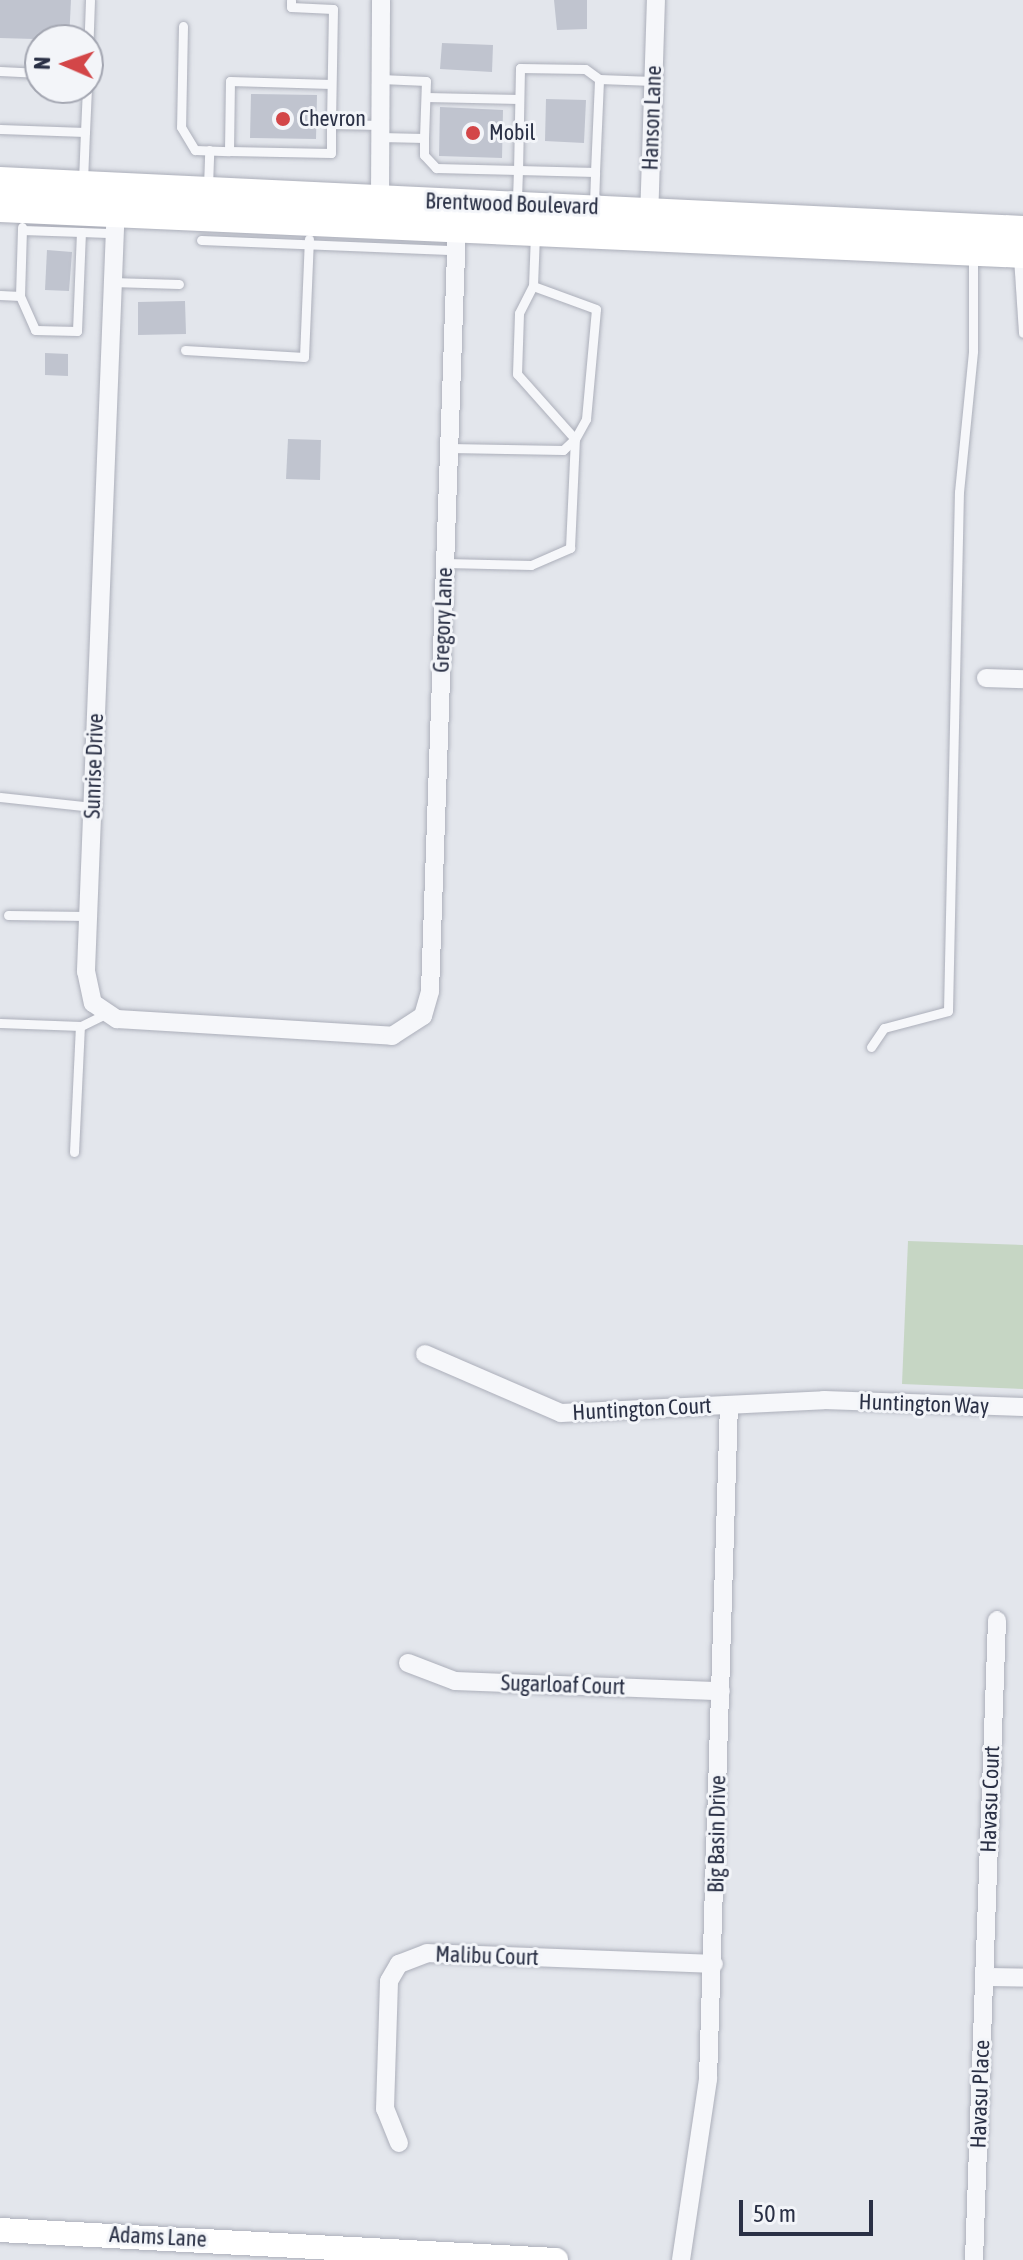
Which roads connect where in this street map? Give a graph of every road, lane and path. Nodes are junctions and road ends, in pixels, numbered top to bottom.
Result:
1 (90, 0) edge
2 (291, 0) edge
3 (381, 0) edge
4 (656, 0) edge
5 (89, 24) edge
6 (183, 26) dead end
7 (0, 71) edge
8 (24, 72) edge
9 (381, 79) junction
10 (599, 79) junction
11 (653, 81) junction
12 (331, 84) junction
13 (426, 97) junction
14 (519, 99) junction
15 (86, 104) edge
16 (331, 124) junction
17 (0, 129) edge
18 (380, 131) junction
19 (85, 132) junction
20 (424, 138) junction
21 (209, 150) junction
22 (229, 151) junction
23 (518, 170) junction
24 (595, 172) junction
25 (0, 181) edge
26 (117, 186) junction
27 (208, 190) junction
28 (380, 198) junction
29 (517, 203) junction
30 (594, 207) junction
31 (82, 210) junction
32 (15, 216) edge
33 (649, 224) junction
34 (115, 225) junction
35 (535, 228) junction
36 (309, 234) junction
37 (456, 237) junction
38 (201, 240) dead end
39 (1021, 246) edge
40 (973, 252) junction
41 (111, 282) junction
42 (179, 284) dead end
43 (533, 286) junction
44 (0, 295) edge
45 (20, 296) junction
46 (1023, 333) edge
47 (185, 350) dead end
48 (575, 439) junction
49 (449, 448) junction
50 (445, 563) junction
51 (986, 678) dead end
52 (1023, 679) edge
53 (0, 797) edge
54 (92, 807) junction
55 (8, 915) dead end
56 (88, 916) junction
57 (104, 1015) junction
58 (0, 1023) edge
59 (80, 1026) junction
60 (871, 1047) dead end
61 (74, 1152) dead end
62 (425, 1354) dead end
63 (824, 1400) joint
64 (729, 1405) junction
65 (1023, 1407) edge
66 (997, 1620) dead end
67 (408, 1663) dead end
68 (721, 1691) junction
69 (714, 1964) junction
70 (984, 1977) junction
71 (1023, 1978) edge
72 (399, 2143) dead end
73 (0, 2230) edge
74 (556, 2260) edge
75 (681, 2260) edge
76 (974, 2260) edge

1 - 5 lane
2 - 12 lane
3 - 9 street
4 - 11 street, Hanson Lane
6 - 21 lane
7 - 8 lane
9 - 13 lane
9 - 18 street
10 - 11 lane
10 - 14 lane
10 - 24 lane
11 - 33 street, Hanson Lane
12 - 16 lane
12 - 22 lane
13 - 14 lane
13 - 20 lane
14 - 23 lane
15 - 19 lane
16 - 18 lane
16 - 22 lane
17 - 19 lane
18 - 20 lane
18 - 28 street
19 - 31 lane
20 - 23 lane
21 - 22 lane
21 - 27 lane
23 - 24 lane
23 - 29 lane
24 - 30 lane
25 - 31 main road, Brentwood Boulevard
26 - 27 main road, Brentwood Boulevard
26 - 31 main road, Brentwood Boulevard
26 - 34 street, Sunrise Drive
27 - 28 main road, Brentwood Boulevard
28 - 29 main road, Brentwood Boulevard
29 - 30 main road, Brentwood Boulevard
30 - 33 main road, Brentwood Boulevard
31 - 32 main road, Brentwood Boulevard
31 - 34 main road, Brentwood Boulevard
31 - 45 lane
32 - 45 lane
33 - 35 main road, Brentwood Boulevard
33 - 39 main road, Brentwood Boulevard
33 - 40 main road, Brentwood Boulevard
34 - 36 main road, Brentwood Boulevard
34 - 41 street, Sunrise Drive
35 - 37 main road, Brentwood Boulevard
35 - 43 lane
36 - 37 main road, Brentwood Boulevard
36 - 38 lane
36 - 47 lane
37 - 49 street, Gregory Lane
39 - 40 main road, Brentwood Boulevard
39 - 46 lane
40 - 60 lane
41 - 42 lane
41 - 54 street, Sunrise Drive
43 - 48 lane
43 - 48 lane
44 - 45 lane
48 - 49 lane
48 - 50 lane
49 - 50 street, Gregory Lane
50 - 57 street, Gregory Lane
51 - 52 street
53 - 54 lane
54 - 56 street, Sunrise Drive
55 - 56 lane
56 - 57 street, Sunrise Drive
57 - 59 lane
58 - 59 lane
59 - 61 lane
62 - 64 street, Huntington Court
63 - 64 street, Huntington Court
63 - 65 street, Huntington Way
64 - 68 street, Big Basin Drive
66 - 70 street, Havasu Court
67 - 68 street, Sugarloaf Court
68 - 69 street, Big Basin Drive
69 - 72 street, Malibu Court
69 - 75 street, Big Basin Drive
70 - 71 street
70 - 76 street, Havasu Place
73 - 74 street, Adams Lane

